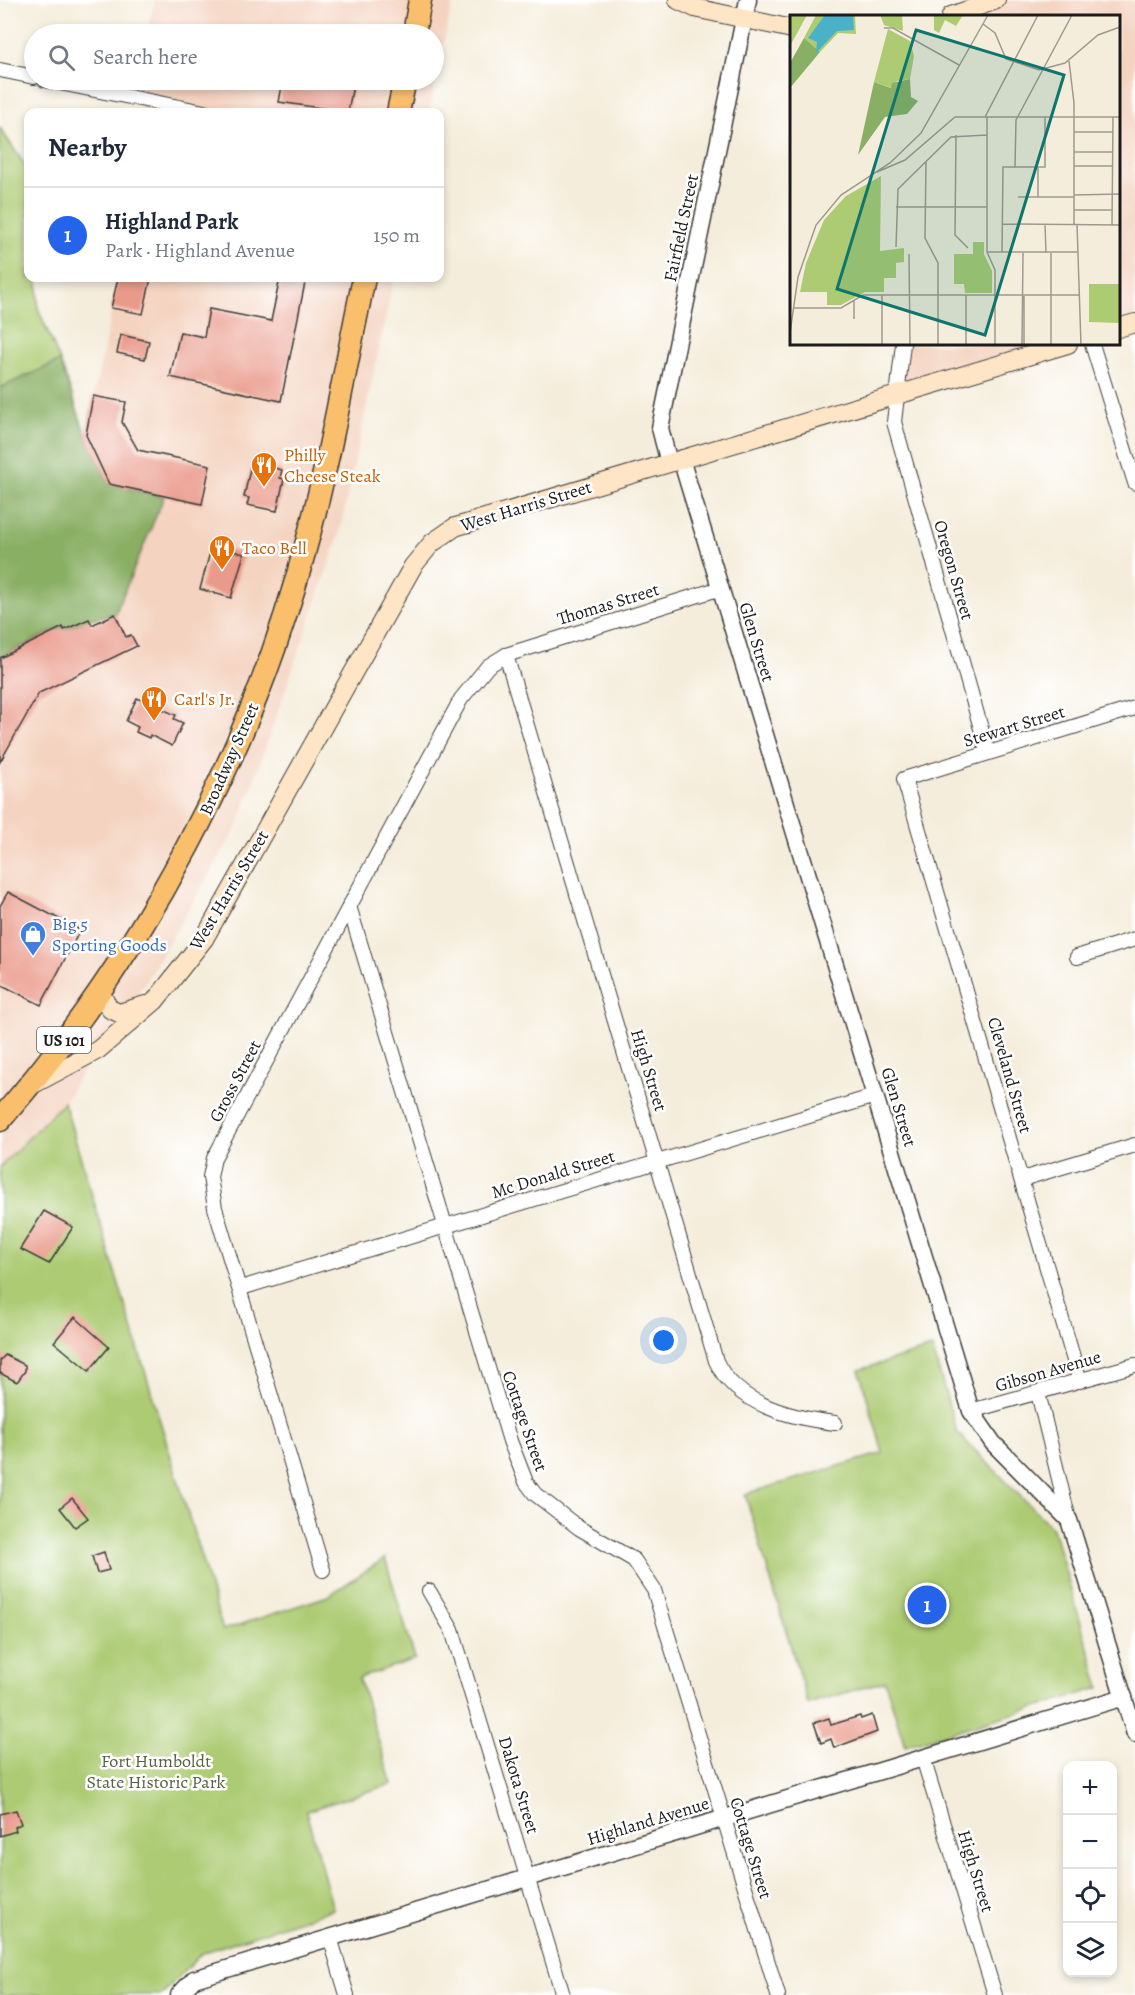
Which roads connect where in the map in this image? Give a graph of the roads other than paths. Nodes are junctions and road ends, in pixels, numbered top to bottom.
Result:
1 (420, 0) edge
2 (678, 0) edge
3 (748, 0) edge
4 (996, 0) edge
5 (972, 9) edge
6 (954, 15) edge
7 (744, 20) junction
8 (416, 24) edge
9 (790, 29) edge
10 (0, 70) edge
11 (24, 75) edge
12 (95, 90) edge
13 (403, 90) edge
14 (184, 108) edge
15 (399, 108) edge
16 (363, 282) edge
17 (1135, 323) edge
18 (1120, 328) edge
19 (903, 345) edge
20 (1065, 345) edge
21 (1092, 345) edge
22 (896, 396) junction
23 (675, 461) junction
24 (1135, 483) edge
25 (721, 588) junction
26 (506, 655) junction
27 (1135, 708) edge
28 (988, 753) junction
29 (904, 779) joint
30 (349, 906) junction
31 (1135, 939) edge
32 (1077, 957) dead end
33 (100, 993) junction
34 (155, 1001) junction
35 (28, 1087) junction
36 (875, 1096) junction
37 (0, 1120) edge
38 (1135, 1145) edge
39 (657, 1162) junction
40 (1022, 1179) junction
41 (446, 1225) junction
42 (241, 1288) junction
43 (1135, 1365) edge
44 (1080, 1381) junction
45 (1038, 1393) junction
46 (971, 1411) junction
47 (835, 1423) dead end
48 (1070, 1520) junction
49 (323, 1570) dead end
50 (429, 1591) dead end
51 (1129, 1695) edge
52 (1135, 1734) edge
53 (923, 1758) junction
54 (723, 1818) junction
55 (528, 1878) junction
56 (330, 1937) junction
57 (179, 1995) edge
58 (347, 1995) edge
59 (563, 1995) edge
60 (778, 1995) edge
61 (995, 1995) edge

1 - 8 highway
2 - 7 main road
3 - 7 street, Fairfield Street
4 - 5 main road
5 - 6 main road
7 - 9 main road
7 - 23 street, Fairfield Street
10 - 11 street
12 - 14 street
13 - 15 highway
16 - 33 highway, Broadway Street / US 101
17 - 18 main road
19 - 22 street, Oregon Street
20 - 22 main road, West Harris Street
21 - 24 street
22 - 23 main road, West Harris Street
22 - 28 street, Oregon Street
23 - 25 street, Glen Street
23 - 34 main road, West Harris Street
25 - 26 street, Thomas Street
25 - 36 street, Glen Street
26 - 30 street, Gross Street
26 - 39 street, High Street
27 - 28 street, Stewart Street
28 - 29 street, Stewart Street
29 - 40 street, Cleveland Street
30 - 41 street, Cottage Street
30 - 42 street, Gross Street
31 - 32 street
33 - 34 main road
33 - 35 highway, Broadway Street / US 101
34 - 35 main road, West Harris Street
35 - 37 highway, Broadway Street / US 101
36 - 39 street, Mc Donald Street
36 - 46 street, Glen Street
38 - 40 street
39 - 41 street, Mc Donald Street
39 - 47 street, High Street
40 - 44 street, Cleveland Street
41 - 42 street, Mc Donald Street
41 - 54 street, Cottage Street
42 - 49 street, Gross Street
43 - 44 street, Gibson Avenue
44 - 45 street, Gibson Avenue
45 - 46 street, Gibson Avenue
45 - 48 street
46 - 48 street, Glen Street
48 - 51 street, Glen Street
50 - 55 street, Dakota Street
51 - 52 street, Glen Street
51 - 53 street, Highland Avenue
53 - 54 street, Highland Avenue
53 - 61 street, High Street
54 - 55 street, Highland Avenue
54 - 60 street, Cottage Street
55 - 56 street, Highland Avenue
55 - 59 street, Dakota Street
56 - 57 street, Highland Avenue
56 - 58 street

